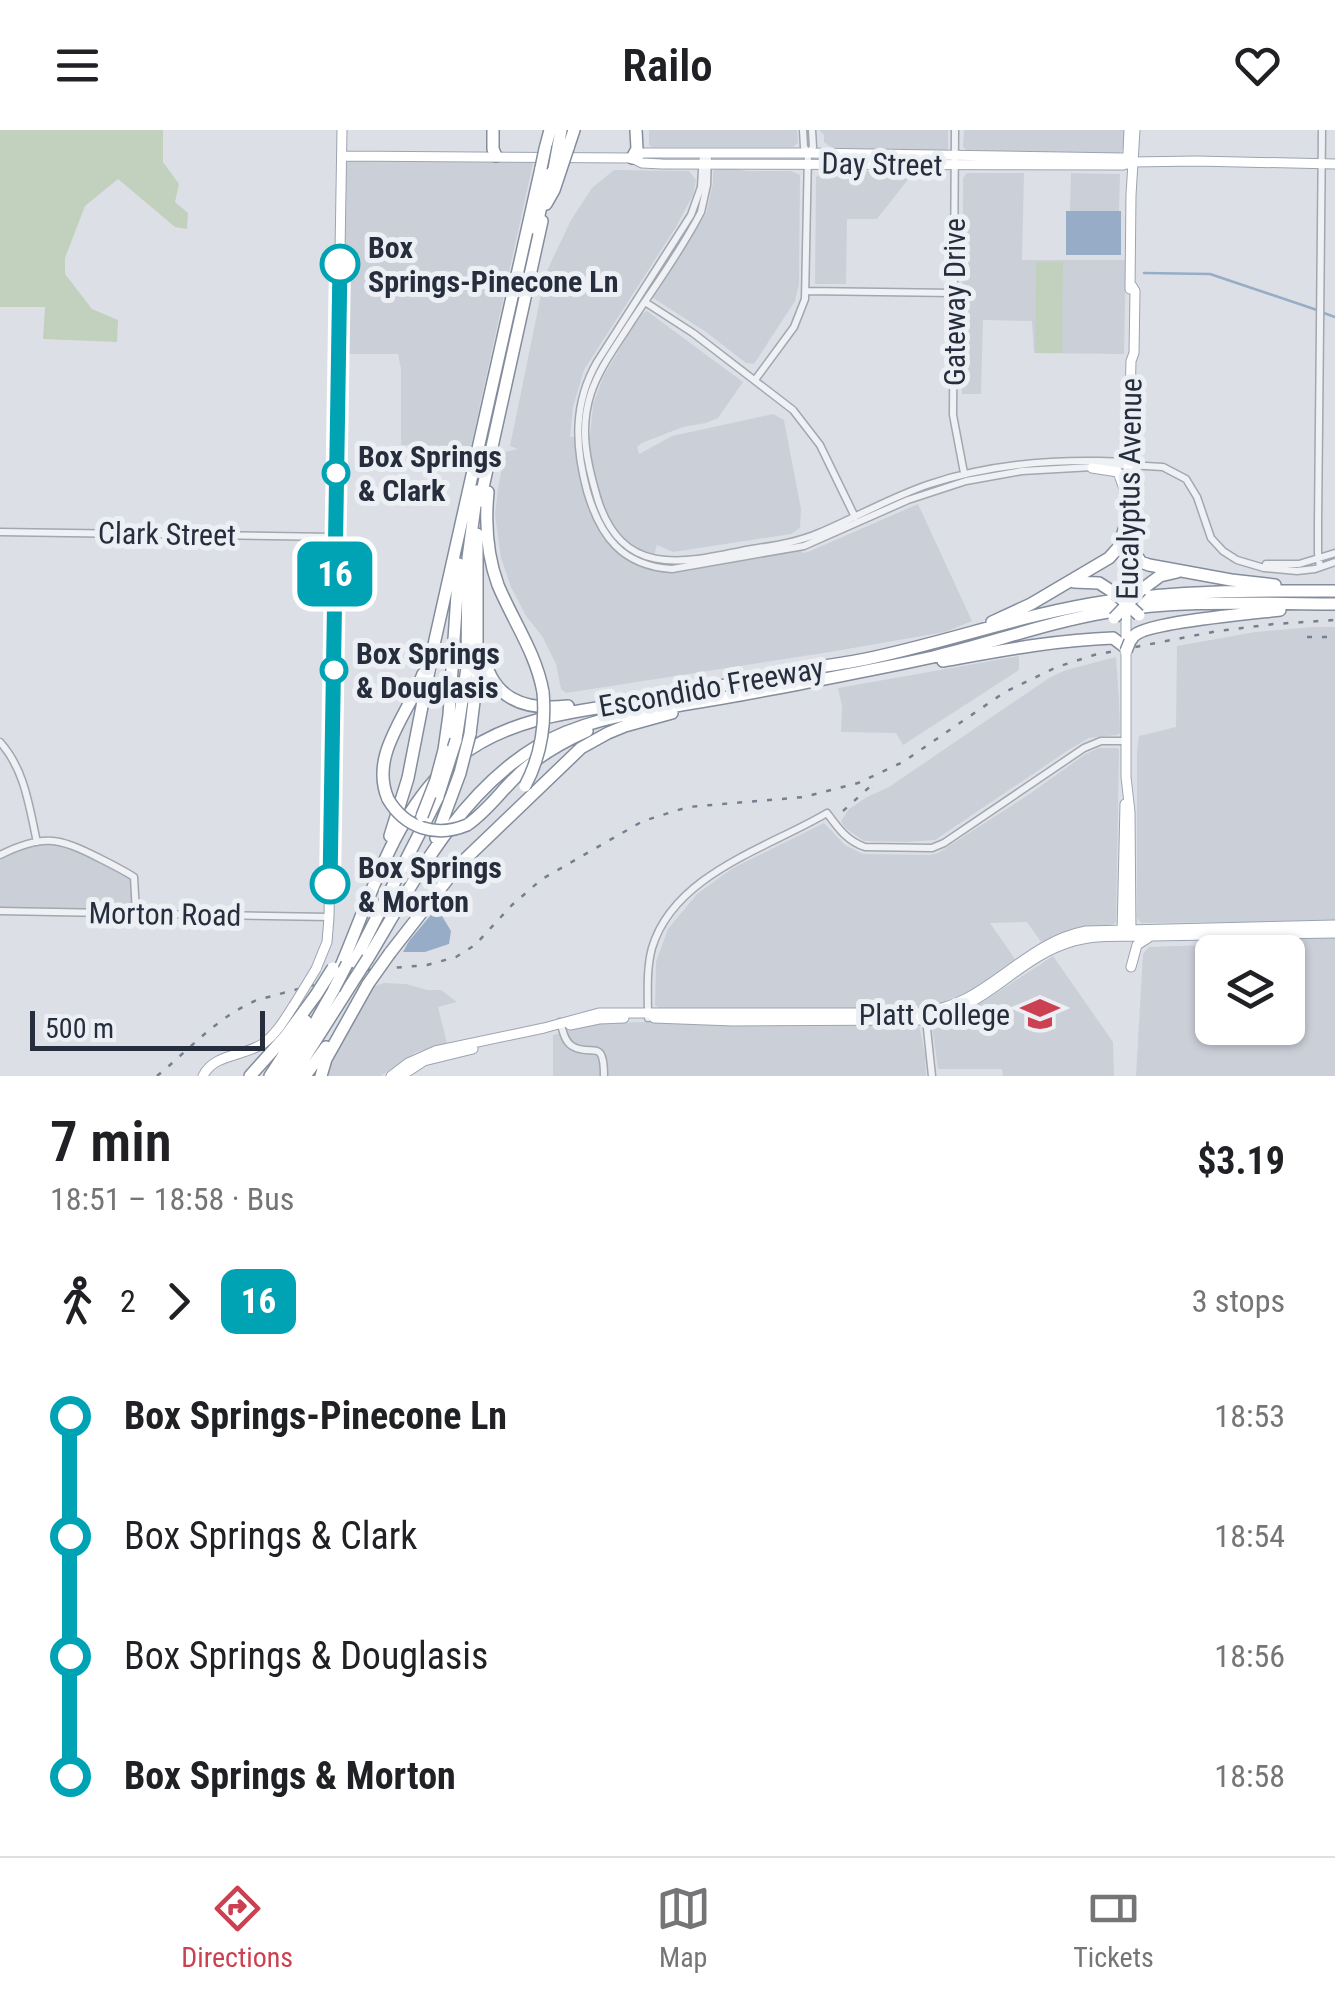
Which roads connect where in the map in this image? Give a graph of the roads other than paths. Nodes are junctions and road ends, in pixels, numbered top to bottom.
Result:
1 (342, 130) edge
2 (496, 130) edge
3 (548, 130) edge
4 (574, 130) edge
5 (633, 130) edge
6 (803, 130) edge
7 (812, 130) edge
8 (955, 130) edge
9 (1133, 130) edge
10 (1322, 130) edge
11 (556, 144) edge
12 (877, 155) junction
13 (342, 156) junction
14 (496, 156) junction
15 (1015, 157) junction
16 (632, 158) junction
17 (705, 158) junction
18 (808, 158) junction
19 (955, 160) junction
20 (1072, 161) junction
21 (1132, 162) junction
22 (839, 163) junction
23 (1321, 163) junction
24 (994, 164) junction
25 (1335, 164) edge
26 (551, 169) junction
27 (806, 291) junction
28 (954, 293) junction
29 (642, 300) junction
30 (755, 380) junction
31 (499, 417) junction
32 (1128, 464) junction
33 (1092, 468) junction
34 (964, 473) junction
35 (464, 510) junction
36 (1127, 516) junction
37 (856, 519) junction
38 (0, 532) edge
39 (335, 536) junction
40 (1127, 542) junction
41 (1335, 554) edge
42 (1335, 562) edge
43 (1319, 563) junction
44 (1181, 572) junction
45 (1057, 590) junction
46 (1328, 591) edge
47 (1127, 604) junction
48 (477, 605) junction
49 (1335, 605) edge
50 (1162, 626) junction
51 (436, 640) junction
52 (1072, 640) junction
53 (922, 647) junction
54 (1126, 647) junction
55 (899, 664) junction
56 (798, 684) junction
57 (672, 696) junction
58 (688, 704) junction
59 (1126, 741) junction
60 (0, 742) edge
61 (37, 842) junction
62 (0, 856) edge
63 (456, 868) junction
64 (420, 869) junction
65 (0, 912) edge
66 (136, 913) junction
67 (329, 917) junction
68 (1335, 929) edge
69 (1127, 933) junction
70 (1150, 936) junction
71 (1019, 962) junction
72 (344, 965) junction
73 (1131, 967) dead end
74 (1012, 976) junction
75 (332, 989) junction
76 (358, 1002) junction
77 (648, 1015) junction
78 (925, 1016) junction
79 (561, 1025) junction
80 (203, 1076) edge
81 (250, 1076) edge
82 (282, 1076) edge
83 (305, 1076) edge
84 (321, 1076) edge
85 (391, 1076) edge
86 (401, 1076) edge
87 (604, 1076) edge
88 (932, 1076) edge

1 - 13 main road
2 - 14 highway
3 - 11 highway
4 - 11 highway
5 - 16 highway
6 - 18 street
7 - 18 street
8 - 19 street, Gateway Drive
9 - 21 main road, Eucalyptus Avenue
10 - 23 street
11 - 26 highway, bridge
11 - 26 highway, bridge
12 - 18 main road, Day Street
12 - 19 main road, Day Street
12 - 22 main road
13 - 14 main road, Day Street
13 - 39 main road
14 - 16 main road, Day Street
15 - 19 main road, Day Street
15 - 20 main road, Day Street
15 - 24 main road
16 - 17 main road, Day Street
17 - 18 main road, Day Street
17 - 29 street
18 - 22 main road, Day Street
18 - 27 street
19 - 22 main road, Day Street
19 - 24 main road, Day Street
19 - 28 street, Gateway Drive
20 - 21 main road, Day Street
20 - 21 main road, Day Street
20 - 24 main road, Day Street
21 - 23 main road, Day Street
21 - 32 main road, Eucalyptus Avenue
23 - 25 main road, Day Street
23 - 43 street
26 - 31 highway
26 - 35 highway
26 - 72 highway, bridge
27 - 28 street
27 - 30 street
28 - 34 street, Gateway Drive
29 - 30 street
29 - 37 street
30 - 37 street
31 - 48 highway
31 - 63 highway, bridge
32 - 33 street
32 - 34 street
32 - 36 main road, Eucalyptus Avenue
32 - 43 street
33 - 36 main road
33 - 37 street
34 - 37 street
35 - 51 highway
35 - 72 highway, bridge
36 - 40 main road, Eucalyptus Avenue
36 - 45 highway
38 - 39 street, Clark Street
39 - 67 main road
40 - 44 highway
40 - 47 main road, Eucalyptus Avenue
41 - 43 street
42 - 43 street
44 - 46 highway
44 - 47 highway
45 - 47 highway
45 - 53 highway
46 - 53 highway, Escondido Freeway
47 - 50 highway
47 - 52 highway
47 - 54 main road, Eucalyptus Avenue
48 - 57 highway
48 - 64 highway, bridge
49 - 50 highway
49 - 55 highway, Escondido Freeway
50 - 54 highway
51 - 58 highway, bridge
51 - 72 highway
52 - 54 highway
52 - 55 highway
53 - 57 highway, Escondido Freeway
54 - 59 main road, Eucalyptus Avenue
55 - 56 highway, Escondido Freeway
56 - 58 highway, Escondido Freeway
56 - 63 highway
57 - 72 highway, Escondido Freeway
58 - 64 highway, Escondido Freeway
59 - 69 main road, Eucalyptus Avenue
59 - 77 street
60 - 61 street
61 - 62 street
61 - 66 street
63 - 76 highway, bridge
64 - 75 highway, Escondido Freeway, bridge
65 - 66 street, Morton Road
66 - 67 street, Morton Road
67 - 80 main road, bridge
68 - 69 main road
68 - 70 main road
69 - 70 main road
69 - 71 main road
69 - 74 main road
70 - 73 main road
71 - 74 main road
71 - 78 main road
72 - 75 highway, Escondido Freeway, bridge
74 - 78 main road
75 - 81 highway
75 - 82 highway, Escondido Freeway
75 - 82 highway, Escondido Freeway
76 - 83 highway
76 - 84 highway
77 - 78 main road
77 - 79 main road
78 - 88 street
79 - 85 main road
79 - 86 main road
79 - 87 street

